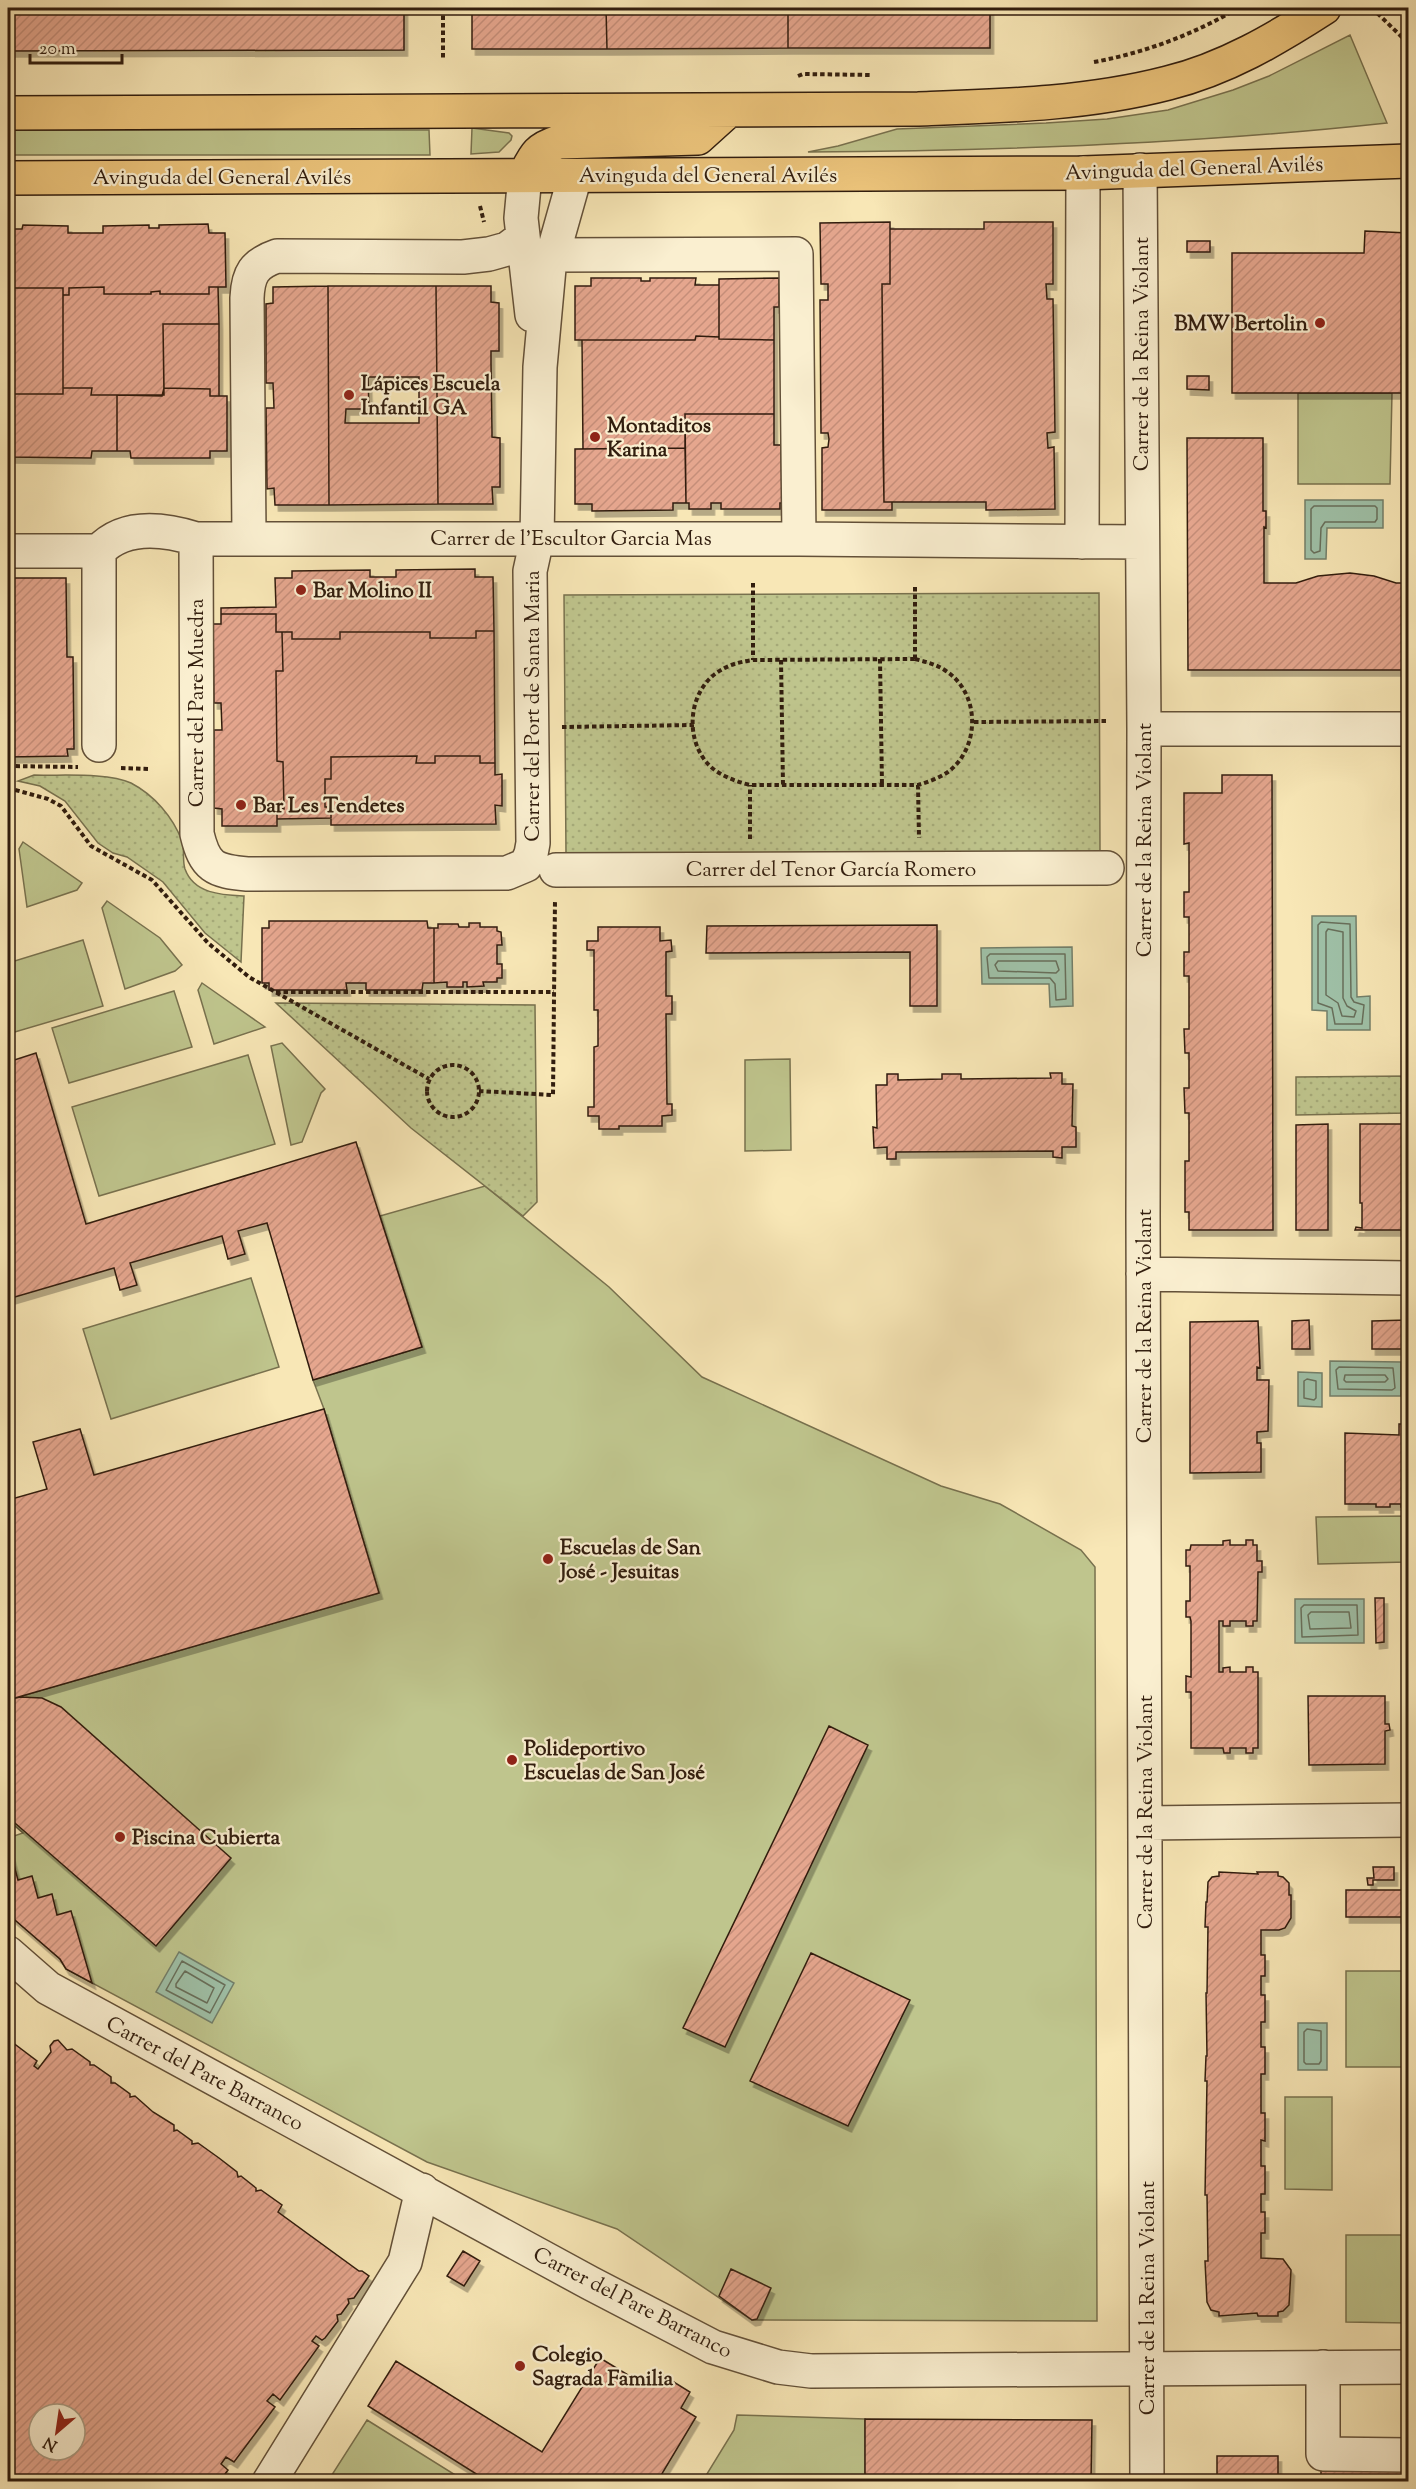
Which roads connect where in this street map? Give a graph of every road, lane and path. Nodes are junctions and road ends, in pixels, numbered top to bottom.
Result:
1 (442, 8) edge
2 (1324, 8) edge
3 (1372, 8) edge
4 (1408, 43) edge
5 (443, 58) dead end
6 (729, 110) junction
7 (8, 113) edge
8 (1408, 161) edge
9 (1140, 170) junction
10 (1083, 173) junction
11 (525, 175) junction
12 (575, 176) junction
13 (8, 178) edge
14 (522, 237) junction
15 (553, 255) junction
16 (540, 367) junction
17 (249, 537) junction
18 (537, 538) junction
19 (196, 539) junction
20 (799, 539) junction
21 (1082, 542) junction
22 (1142, 542) junction
23 (99, 551) junction
24 (8, 552) edge
25 (753, 583) dead end
26 (915, 585) dead end
27 (880, 659) junction
28 (915, 659) junction
29 (753, 660) junction
30 (782, 660) junction
31 (1108, 721) dead end
32 (974, 722) junction
33 (694, 725) junction
34 (556, 727) dead end
35 (1144, 729) junction
36 (1408, 729) edge
37 (99, 745) dead end
38 (783, 785) junction
39 (882, 785) junction
40 (918, 785) junction
41 (750, 786) junction
42 (8, 788) edge
43 (209, 864) joint
44 (541, 868) junction
45 (920, 868) junction
46 (1107, 868) dead end
47 (750, 870) junction
48 (274, 992) junction
49 (554, 993) junction
50 (429, 1079) junction
51 (479, 1092) junction
52 (1143, 1274) junction
53 (1408, 1278) edge
54 (1408, 1820) edge
55 (1144, 1822) junction
56 (8, 1953) edge
57 (422, 2190) junction
58 (1148, 2367) junction
59 (1323, 2367) junction
60 (1408, 2367) edge
61 (1408, 2455) edge
62 (270, 2481) edge
63 (1148, 2481) edge

1 - 5 path
2 - 6 main road
3 - 4 path
6 - 7 main road
6 - 11 main road
8 - 9 main road, Avinguda del General Avilés
9 - 10 main road, Avinguda del General Avilés
9 - 22 street, Carrer de la Reina Violant
10 - 12 main road, Avinguda del General Avilés
10 - 21 street
11 - 12 main road, Avinguda del General Avilés
11 - 13 main road, Avinguda del General Avilés
11 - 14 street, Carrer del Port de Santa Maria
12 - 15 street, Carrer del Port de Santa Maria
14 - 16 street, Carrer del Port de Santa Maria
14 - 17 street
15 - 16 street, Carrer del Port de Santa Maria
15 - 20 street
16 - 18 street, Carrer del Port de Santa Maria
17 - 18 street, Carrer de l'Escultor Garcia Mas
17 - 19 street, Carrer de l'Escultor Garcia Mas
18 - 20 street, Carrer de l'Escultor Garcia Mas
18 - 44 street, Carrer del Port de Santa Maria
19 - 23 street, Carrer de l'Escultor Garcia Mas
19 - 43 street, Carrer del Pare Muedra
20 - 21 street, Carrer de l'Escultor Garcia Mas
21 - 22 street, Carrer de l'Escultor Garcia Mas
22 - 35 street, Carrer de la Reina Violant
23 - 24 street
23 - 37 street
25 - 29 path
26 - 28 path
27 - 28 path
27 - 30 path
27 - 39 path
28 - 32 path
29 - 30 path
29 - 33 path
30 - 38 path
31 - 32 path
32 - 40 path
33 - 34 path
33 - 41 path
35 - 36 street
35 - 52 street, Carrer de la Reina Violant
38 - 39 path
38 - 41 path
39 - 40 path
40 - 45 path
41 - 47 path
42 - 48 path
43 - 44 street, Carrer del Tenor García Romero
44 - 47 street, Carrer del Tenor García Romero
44 - 49 path
45 - 46 street, Carrer del Tenor García Romero
45 - 47 street, Carrer del Tenor García Romero
48 - 49 path
48 - 50 path
49 - 51 path
50 - 51 path
50 - 51 path
52 - 53 street
52 - 55 street, Carrer de la Reina Violant
54 - 55 street
55 - 58 street, Carrer de la Reina Violant
56 - 57 street, Carrer del Pare Barranco
57 - 58 street, Carrer del Pare Barranco
57 - 62 street
58 - 59 street, Carrer del Pare Barranco
58 - 63 street, Carrer de la Reina Violant
59 - 60 street, Carrer del Pare Barranco
59 - 61 street

